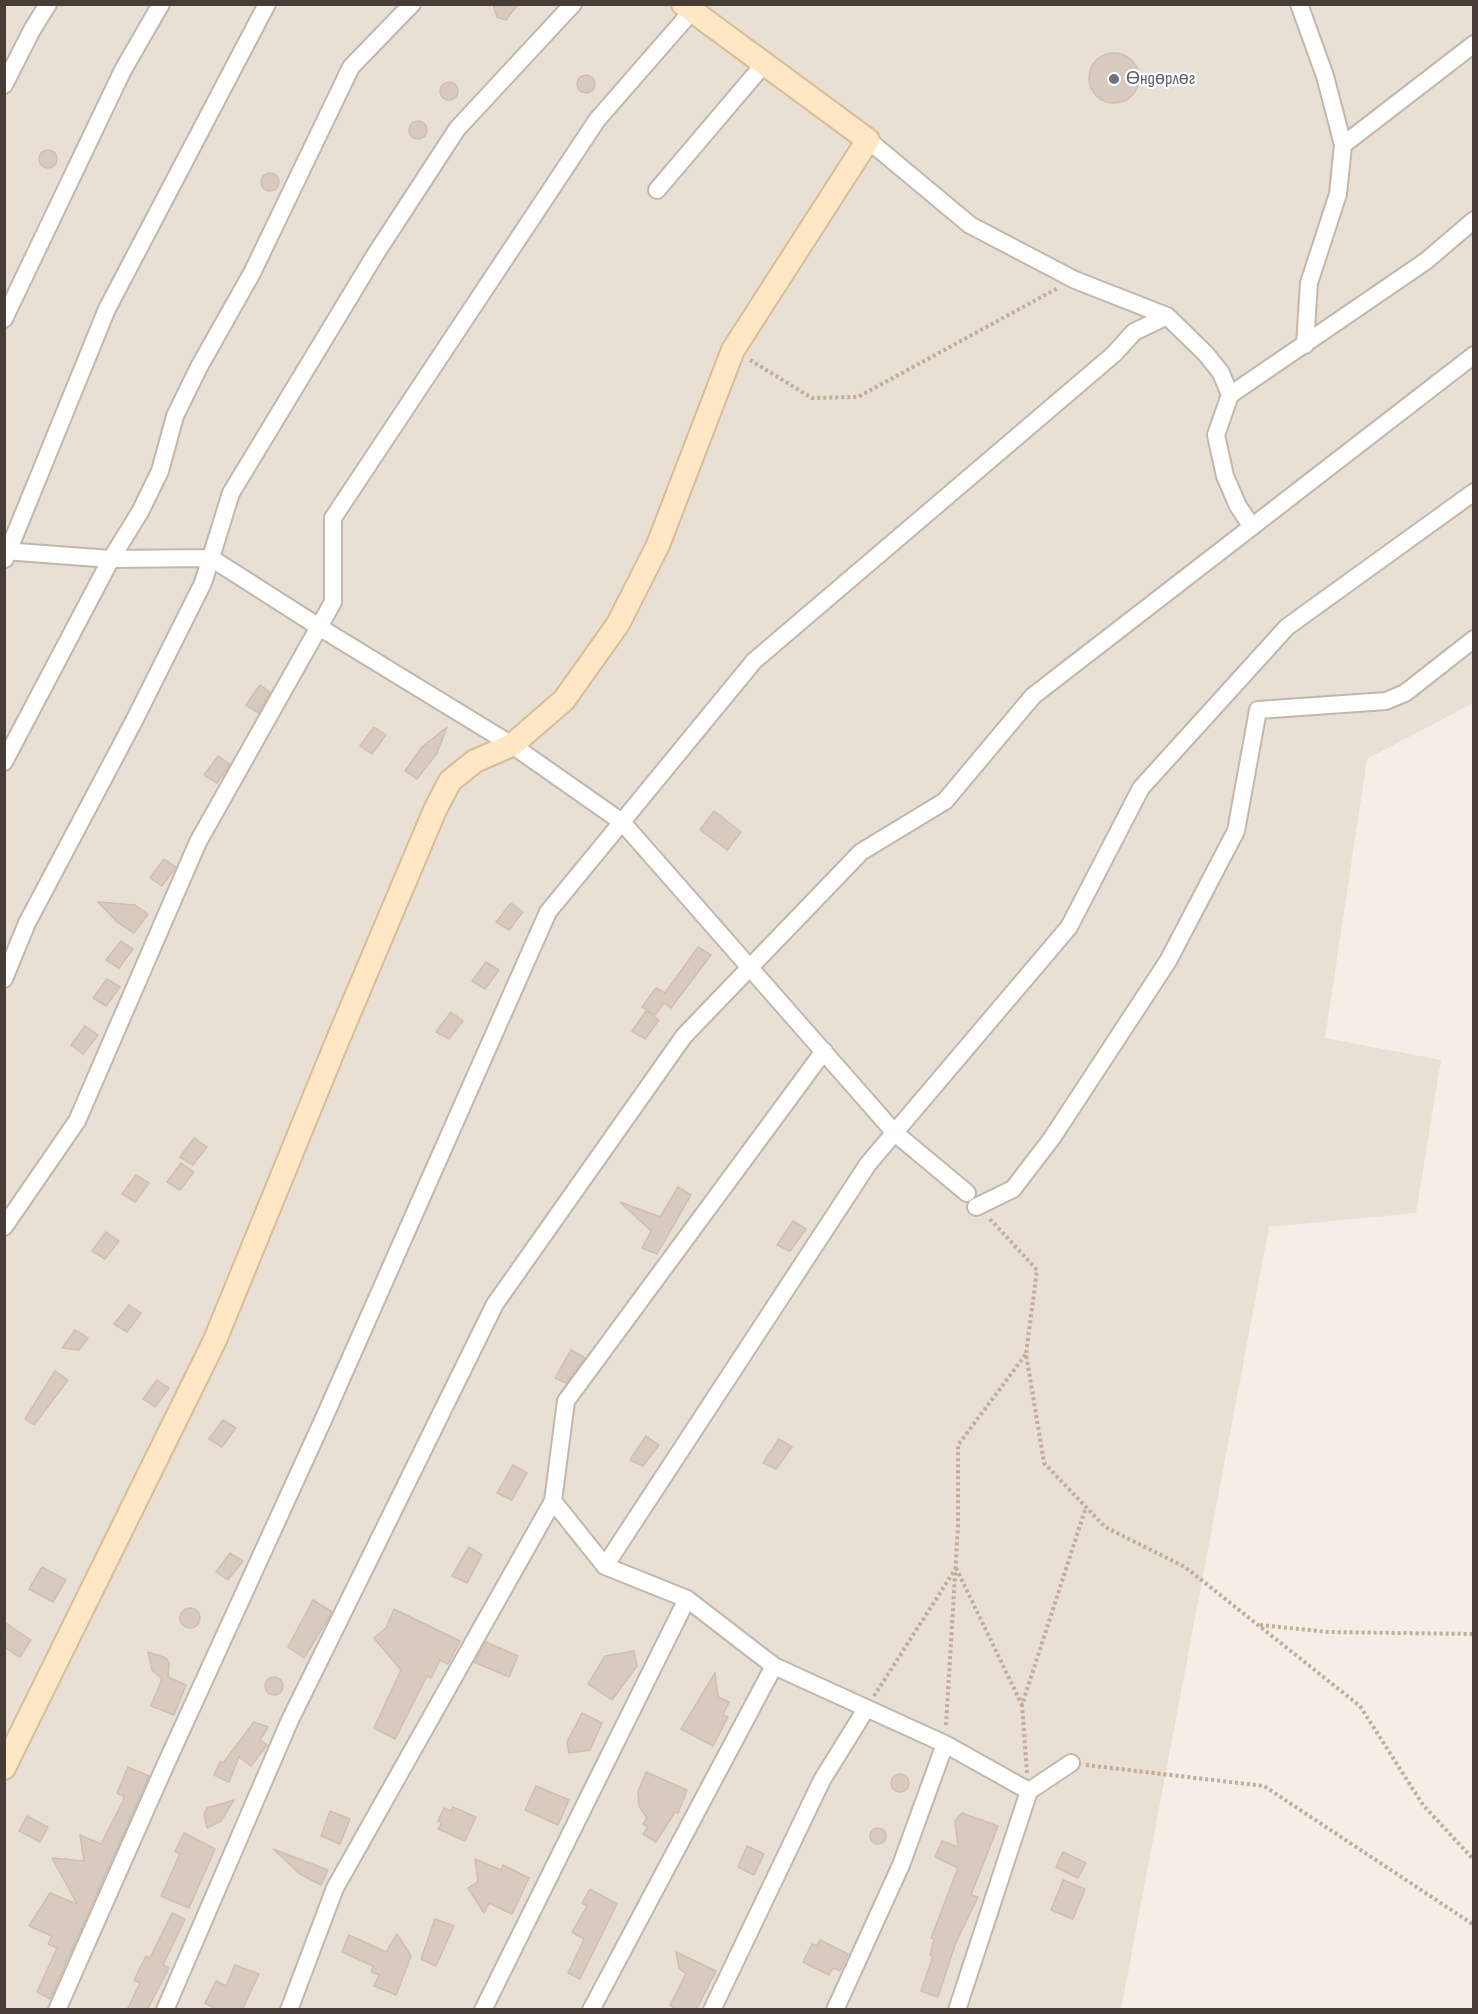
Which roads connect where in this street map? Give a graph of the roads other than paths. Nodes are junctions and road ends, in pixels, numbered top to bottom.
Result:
1 (48, 4) edge
2 (161, 4) edge
3 (267, 4) edge
4 (412, 4) edge
5 (573, 4) edge
6 (692, 7) edge
7 (1305, 7) edge
8 (1473, 44) edge
9 (764, 64) junction
10 (4, 85) edge
11 (868, 140) junction
12 (1343, 145) junction
13 (657, 190) dead end
14 (1473, 220) edge
15 (1167, 316) junction
16 (4, 319) edge
17 (1305, 345) junction
18 (1473, 355) edge
19 (1230, 395) junction
20 (1473, 492) edge
21 (1252, 527) junction
22 (6, 554) edge
23 (211, 558) junction
24 (111, 559) junction
25 (319, 627) junction
26 (1473, 639) edge
27 (512, 744) junction
28 (4, 762) edge
29 (622, 822) junction
30 (750, 967) junction
31 (4, 979) edge
32 (824, 1052) junction
33 (895, 1133) junction
34 (4, 1227) edge
35 (553, 1502) junction
36 (605, 1566) junction
37 (687, 1599) junction
38 (774, 1666) junction
39 (866, 1709) junction
40 (945, 1744) junction
41 (1071, 1763) road end
42 (4, 1768) edge
43 (1029, 1791) junction
44 (57, 2010) edge
45 (165, 2010) edge
46 (289, 2010) edge
47 (483, 2010) edge
48 (591, 2010) edge
49 (712, 2010) edge
50 (835, 2010) edge
51 (957, 2010) edge

1 - 10 street
2 - 16 street
3 - 22 street
4 - 24 street
5 - 23 street
6 - 9 street
6 - 25 street
7 - 12 street
8 - 12 street
9 - 11 street
9 - 13 street
11 - 15 street
11 - 27 street
12 - 17 street
14 - 17 street
15 - 19 street
15 - 29 street
17 - 19 street
18 - 21 street
19 - 21 street
20 - 33 street
21 - 30 street
22 - 24 street
23 - 24 street
23 - 25 street
23 - 31 street
24 - 28 street
25 - 27 street
25 - 34 street
26 - 33 street
27 - 29 street
27 - 42 street
29 - 30 street
29 - 44 street
30 - 32 street
30 - 45 street
32 - 33 street
32 - 35 street
33 - 36 street
35 - 36 street
35 - 46 street
36 - 37 street
37 - 38 street
37 - 47 street
38 - 39 street
38 - 48 street
39 - 40 street
39 - 49 street
40 - 43 street
40 - 50 street
41 - 43 street
43 - 51 street

